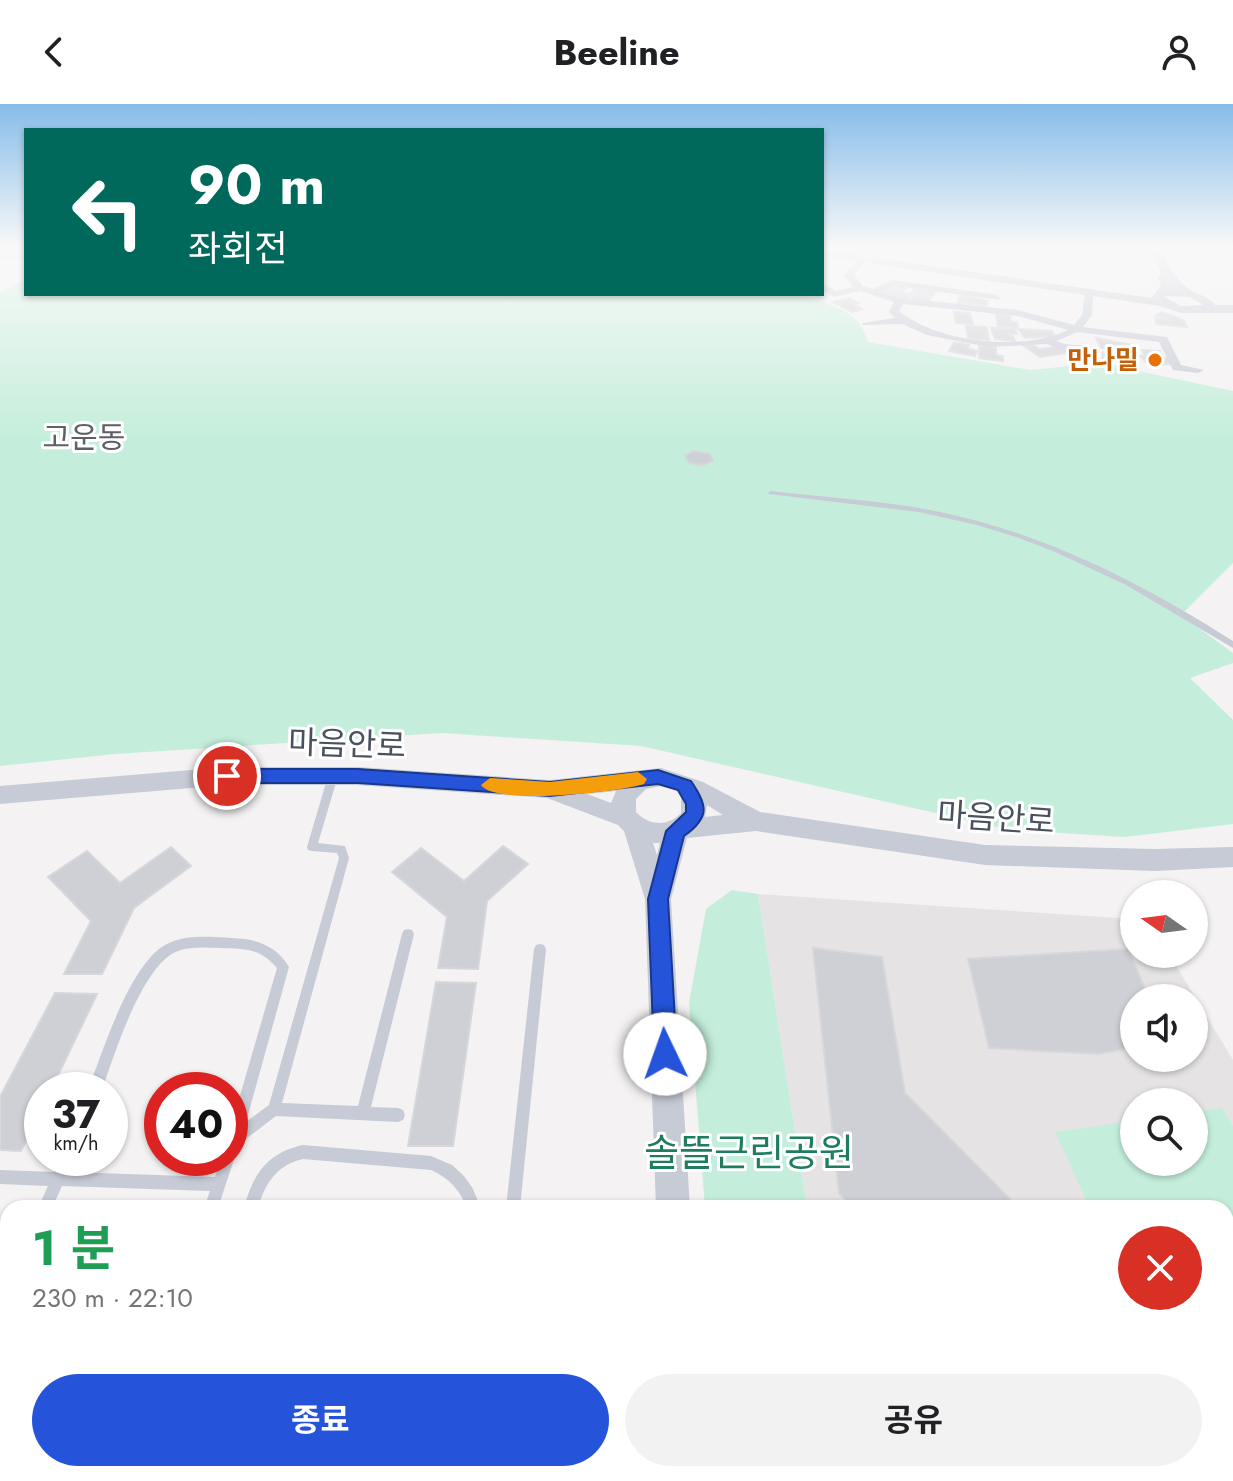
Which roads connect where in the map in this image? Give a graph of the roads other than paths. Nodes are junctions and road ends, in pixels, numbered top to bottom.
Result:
1 (894, 311) edge
2 (986, 311) edge
3 (1033, 311) edge
4 (1088, 311) edge
5 (1031, 316) junction
6 (867, 318) dead end
7 (901, 321) junction
8 (1154, 326) dead end
9 (1077, 329) junction
10 (1163, 339) junction
11 (1048, 340) junction
12 (1092, 349) dead end
13 (1198, 370) dead end
14 (771, 493) dead end
15 (1233, 645) edge
16 (333, 776) junction
17 (648, 778) junction
18 (685, 785) junction
19 (550, 789) junction
20 (0, 795) edge
21 (756, 821) junction
22 (631, 822) junction
23 (678, 830) junction
24 (1233, 857) edge
25 (658, 899) junction
26 (408, 934) dead end
27 (540, 949) dead end
28 (102, 1072) edge
29 (248, 1090) edge
30 (274, 1109) junction
31 (363, 1113) junction
32 (398, 1115) dead end
33 (248, 1132) edge
34 (59, 1176) edge
35 (222, 1176) edge
36 (0, 1177) edge
37 (58, 1179) junction
38 (219, 1184) junction
39 (49, 1200) edge
40 (214, 1200) edge
41 (253, 1200) edge
42 (471, 1200) edge
43 (514, 1200) edge
44 (673, 1200) edge

1 - 7 street
2 - 5 street
3 - 5 street
4 - 9 street
5 - 9 street
6 - 7 street
7 - 11 street
8 - 10 street
9 - 10 street
9 - 11 street
10 - 13 street
11 - 12 street
14 - 15 lane
16 - 19 street, 마음안로
16 - 20 street, 마음안로
16 - 30 lane
17 - 18 street
17 - 19 street
17 - 22 street
18 - 21 street
18 - 23 street
19 - 22 street
21 - 23 street
21 - 24 street, 마음안로
22 - 23 street
22 - 25 street
23 - 25 street
25 - 44 street
26 - 31 lane
27 - 43 lane
28 - 29 lane
30 - 31 lane
30 - 33 lane
31 - 32 lane
34 - 37 lane
35 - 38 lane
36 - 37 lane
37 - 38 lane
37 - 39 lane
38 - 40 lane
41 - 42 lane

